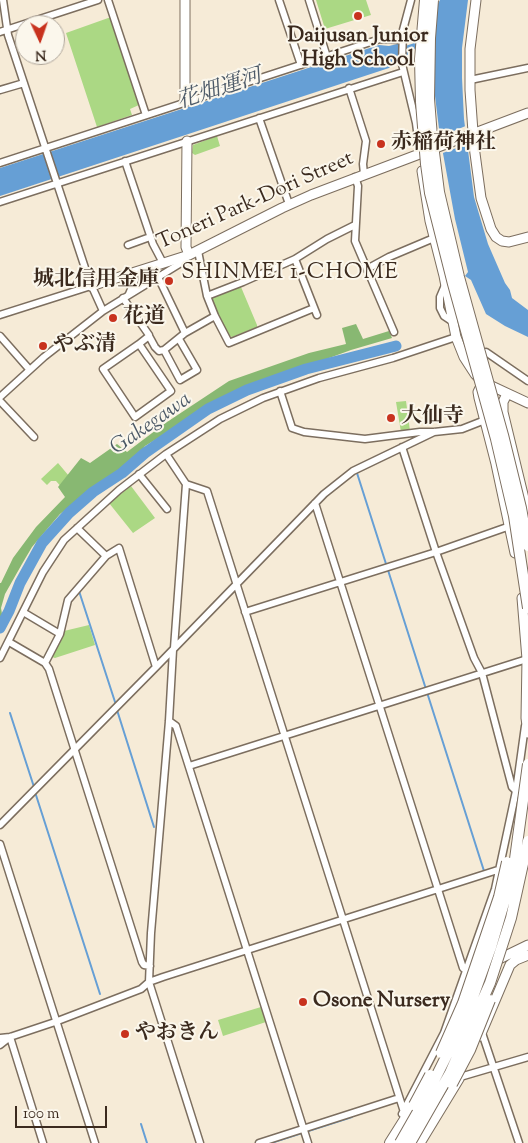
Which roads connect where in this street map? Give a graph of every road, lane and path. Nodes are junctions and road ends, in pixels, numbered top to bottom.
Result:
1 (3, 0) edge
2 (98, 0) edge
3 (108, 0) edge
4 (185, 0) edge
5 (280, 0) edge
6 (309, 0) edge
7 (411, 0) edge
8 (424, 0) edge
9 (434, 0) edge
10 (476, 0) edge
11 (78, 3) edge
12 (4, 31) edge
13 (401, 41) junction
14 (327, 57) junction
15 (301, 65) junction
16 (402, 68) junction
17 (528, 68) edge
18 (470, 80) junction
19 (24, 82) junction
20 (349, 88) junction
21 (0, 90) edge
22 (185, 102) junction
23 (528, 112) edge
24 (146, 115) junction
25 (259, 118) junction
26 (470, 134) junction
27 (187, 141) junction
28 (46, 149) junction
29 (420, 154) junction
30 (125, 161) junction
31 (0, 163) edge
32 (360, 176) junction
33 (56, 182) junction
34 (0, 202) edge
35 (289, 204) junction
36 (356, 226) junction
37 (150, 237) junction
38 (528, 237) edge
39 (434, 238) junction
40 (128, 245) dead end
41 (198, 251) junction
42 (188, 256) junction
43 (295, 258) junction
44 (162, 263) junction
45 (367, 269) junction
46 (132, 273) junction
47 (158, 277) junction
48 (91, 286) junction
49 (126, 296) junction
50 (207, 296) junction
51 (103, 311) junction
52 (0, 315) edge
53 (215, 316) junction
54 (394, 332) dead end
55 (185, 333) junction
56 (0, 336) edge
57 (149, 336) junction
58 (456, 337) junction
59 (179, 339) junction
60 (139, 344) junction
61 (164, 350) junction
62 (464, 357) junction
63 (29, 369) junction
64 (528, 381) edge
65 (483, 382) junction
66 (280, 391) junction
67 (506, 394) junction
68 (0, 397) edge
69 (0, 401) edge
70 (528, 403) edge
71 (485, 420) junction
72 (434, 432) junction
73 (34, 437) dead end
74 (511, 441) junction
75 (402, 447) junction
76 (166, 454) junction
77 (516, 460) junction
78 (496, 464) junction
79 (139, 474) junction
80 (186, 484) junction
81 (526, 494) edge
82 (315, 502) junction
83 (167, 509) dead end
84 (528, 515) edge
85 (510, 526) junction
86 (77, 528) junction
87 (528, 546) edge
88 (436, 552) junction
89 (106, 556) junction
90 (340, 582) junction
91 (236, 584) junction
92 (525, 587) edge
93 (528, 608) edge
94 (23, 612) junction
95 (245, 612) junction
96 (60, 634) junction
97 (9, 642) junction
98 (174, 649) junction
99 (0, 658) edge
100 (527, 659) junction
101 (45, 664) junction
102 (156, 667) junction
103 (482, 672) junction
104 (379, 706) junction
105 (526, 718) junction
106 (169, 721) junction
107 (528, 733) edge
108 (284, 736) junction
109 (75, 749) junction
110 (528, 758) edge
111 (528, 764) edge
112 (188, 766) junction
113 (516, 791) junction
114 (0, 825) edge
115 (528, 841) edge
116 (0, 844) edge
117 (528, 861) edge
118 (501, 870) junction
119 (438, 890) junction
120 (342, 920) junction
121 (528, 945) edge
122 (247, 950) junction
123 (528, 955) edge
124 (150, 966) junction
125 (467, 971) junction
126 (149, 982) junction
127 (55, 1022) junction
128 (482, 1033) junction
129 (10, 1037) junction
130 (0, 1038) edge
131 (0, 1045) edge
132 (528, 1057) edge
133 (435, 1063) junction
134 (495, 1067) junction
135 (460, 1077) junction
136 (399, 1098) junction
137 (404, 1112) junction
138 (304, 1129) junction
139 (43, 1143) edge
140 (95, 1143) edge
141 (200, 1143) edge
142 (259, 1143) edge
143 (308, 1143) edge
144 (384, 1143) edge
145 (390, 1143) edge
146 (394, 1143) edge
147 (400, 1143) edge
148 (410, 1143) edge
149 (416, 1143) edge
150 (420, 1143) edge
151 (519, 1143) edge

1 - 12 street
2 - 11 street
3 - 24 street
4 - 22 main road
5 - 15 street
6 - 14 street
7 - 13 street
8 - 93 highway, bridge
9 - 87 highway, bridge
10 - 18 main road
11 - 12 street
12 - 19 street
13 - 14 street
13 - 16 street
14 - 15 street
15 - 22 street
16 - 20 street
16 - 29 street
17 - 18 street
18 - 26 main road
19 - 21 street
19 - 28 street
20 - 25 street
20 - 32 street
22 - 24 street
23 - 26 main road, Toneri Park-Dori Street
24 - 28 street
25 - 27 street
25 - 35 street
26 - 29 main road, Toneri Park-Dori Street
26 - 38 main road
27 - 30 street
27 - 42 main road
28 - 31 street
28 - 33 street
29 - 32 main road, Toneri Park-Dori Street
29 - 39 main road
30 - 33 street
30 - 37 street
32 - 35 main road, Toneri Park-Dori Street
32 - 36 street
33 - 34 street
33 - 48 street
35 - 41 main road, Toneri Park-Dori Street
36 - 43 street
36 - 45 street
37 - 40 street
37 - 44 street
39 - 45 street
39 - 58 main road
41 - 42 main road, Toneri Park-Dori Street
41 - 50 street
42 - 44 main road, Toneri Park-Dori Street
42 - 47 street
43 - 50 street
43 - 53 street
44 - 46 main road, Toneri Park-Dori Street
45 - 54 street
46 - 48 main road, Toneri Park-Dori Street
46 - 49 street
47 - 49 street
47 - 55 street
48 - 51 street
48 - 52 street, Toneri Park-Dori Street
49 - 51 street
49 - 57 street
50 - 53 street
51 - 63 street
53 - 55 street
55 - 59 street
56 - 63 street
57 - 60 street
57 - 61 street
58 - 62 main road
58 - 66 street
59 - 61 street
59 - 61 street
60 - 60 street
62 - 64 street
62 - 65 main road
63 - 68 street
65 - 67 main road
65 - 71 main road
65 - 74 main road
66 - 72 street
66 - 76 street
67 - 70 main road
67 - 74 main road
69 - 73 street
71 - 72 street
71 - 78 main road
72 - 75 street
74 - 77 main road
75 - 82 street
75 - 88 street
76 - 79 street
76 - 80 street
77 - 78 main road
77 - 81 main road
78 - 85 main road
79 - 83 street
79 - 86 street
80 - 91 street
80 - 98 street
81 - 84 main road
82 - 90 street
82 - 91 street
85 - 88 street
85 - 92 main road
86 - 89 street
86 - 94 street
88 - 90 street
88 - 103 street
89 - 96 street
89 - 102 street
90 - 95 street
90 - 104 street
91 - 95 street
91 - 98 street
92 - 100 main road
94 - 96 street
94 - 97 street
95 - 108 street
96 - 101 street
97 - 99 street
97 - 101 street
98 - 102 street
98 - 106 street
100 - 103 street
100 - 105 main road
101 - 109 street
102 - 109 street
103 - 104 street
103 - 113 street
104 - 108 street
104 - 119 street
105 - 107 main road
105 - 113 street
106 - 112 street
106 - 124 street
108 - 112 street
108 - 120 street
109 - 114 street
109 - 124 street
110 - 145 highway, bridge
111 - 147 highway, bridge
112 - 122 street
113 - 118 street
115 - 148 highway, bridge
116 - 127 street
117 - 118 street
117 - 149 highway, bridge
118 - 119 street
118 - 125 street
119 - 120 street
119 - 125 street
120 - 122 street
120 - 136 street
121 - 133 main road
122 - 126 street
122 - 138 street
123 - 128 main road
124 - 126 street
125 - 133 street
126 - 127 street
126 - 141 street
127 - 129 street
127 - 140 street
128 - 134 street
128 - 135 main road
129 - 130 street
129 - 131 street
129 - 139 street
132 - 134 street
133 - 137 street
133 - 146 main road
134 - 135 street
134 - 151 street
135 - 150 main road
136 - 137 street
136 - 138 street
137 - 144 street
138 - 142 street
138 - 143 street

